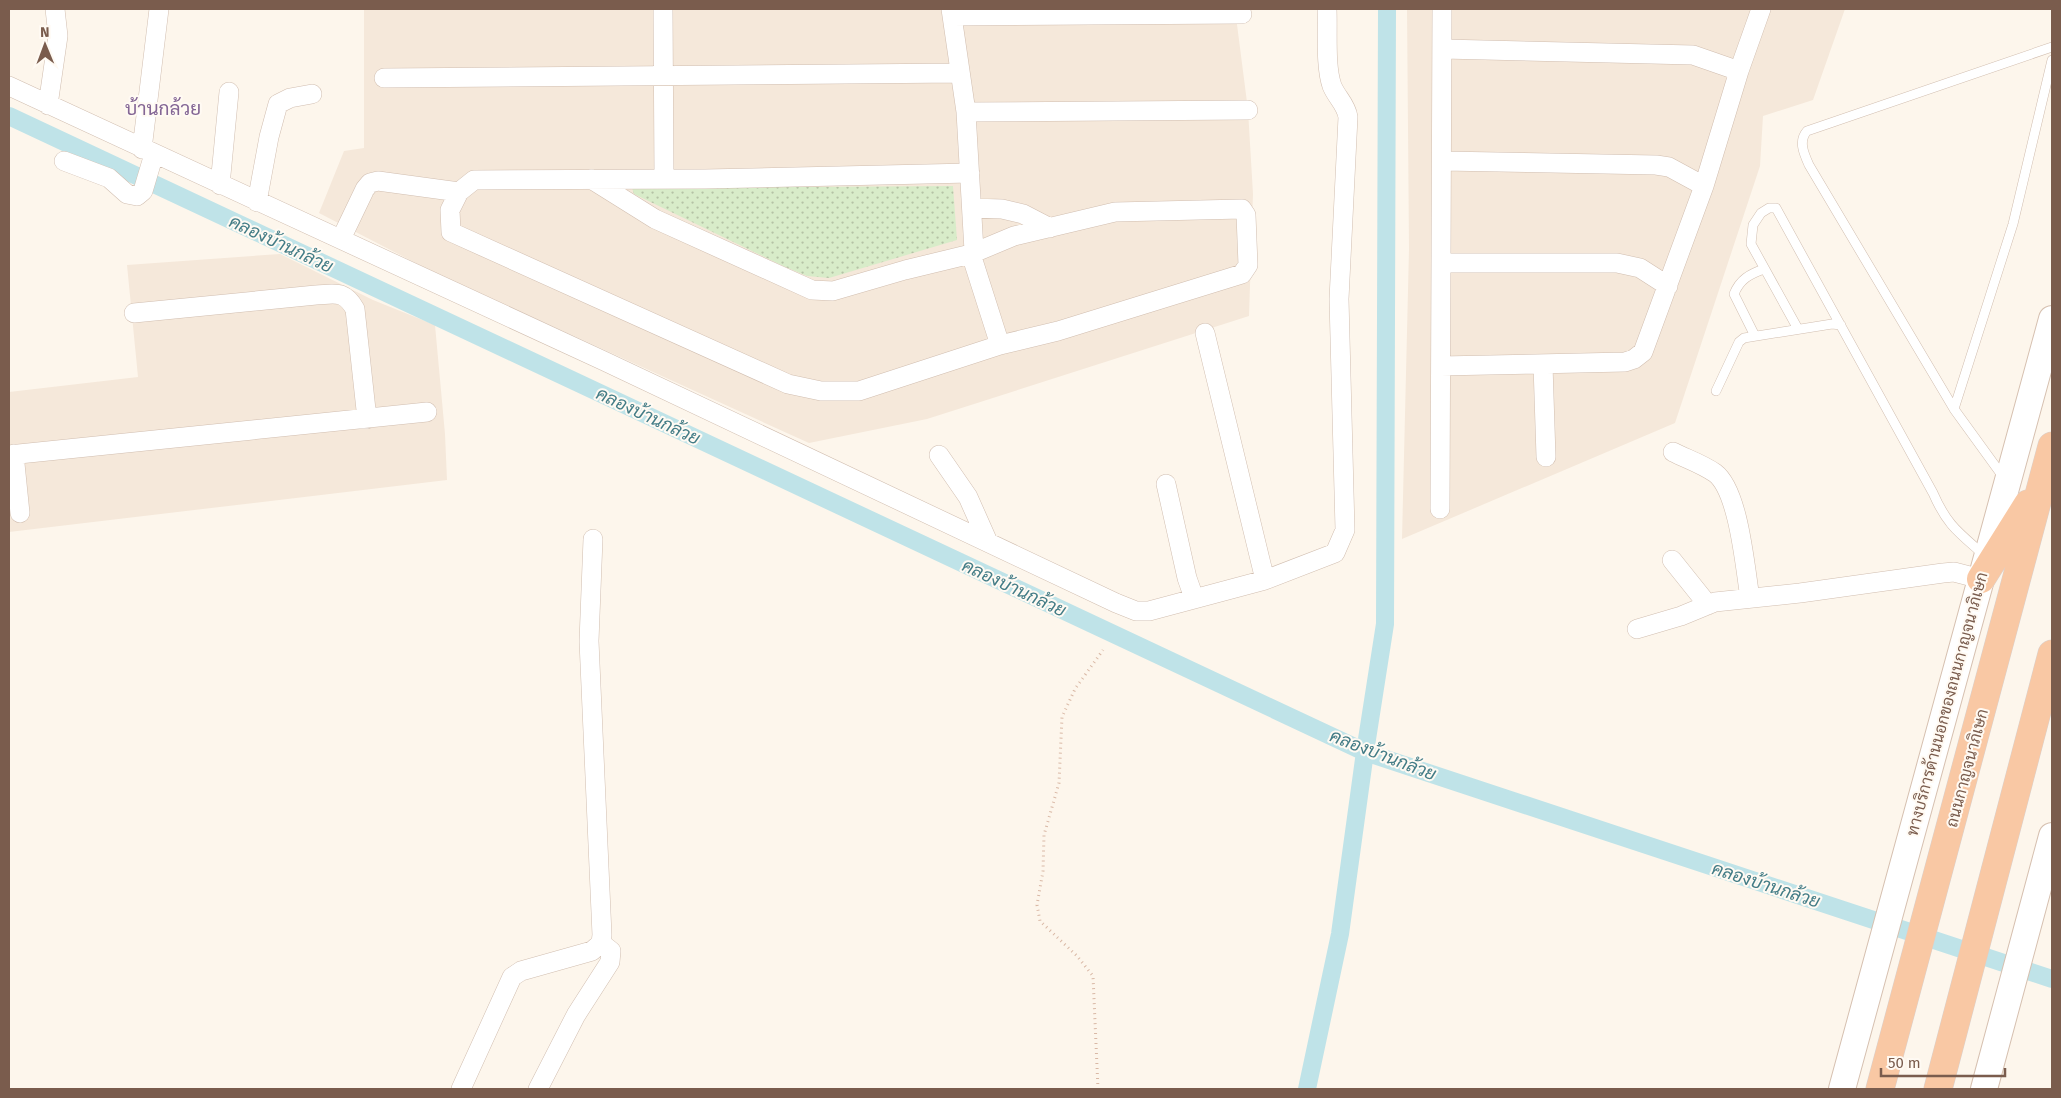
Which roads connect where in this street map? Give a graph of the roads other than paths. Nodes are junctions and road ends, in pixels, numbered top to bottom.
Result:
1 (55, 9) edge
2 (160, 9) edge
3 (663, 9) edge
4 (1327, 9) edge
5 (1442, 9) edge
6 (1761, 9) edge
7 (951, 12) edge
8 (1242, 14) dead end
9 (2052, 47) edge
10 (1443, 49) junction
11 (2052, 60) edge
12 (1739, 71) junction
13 (960, 74) junction
14 (664, 75) junction
15 (384, 78) dead end
16 (9, 86) edge
17 (229, 92) dead end
18 (312, 94) dead end
19 (48, 105) junction
20 (1248, 110) dead end
21 (966, 112) junction
22 (149, 157) junction
23 (64, 161) dead end
24 (1442, 161) junction
25 (970, 173) junction
26 (664, 178) junction
27 (591, 179) junction
28 (220, 184) junction
29 (1704, 186) junction
30 (459, 192) junction
31 (257, 202) junction
32 (972, 208) junction
33 (1050, 228) junction
34 (341, 239) junction
35 (973, 253) junction
36 (1442, 263) junction
37 (1764, 269) junction
38 (1668, 286) junction
39 (134, 313) dead end
40 (2052, 319) edge
41 (1841, 325) junction
42 (1798, 329) junction
43 (1205, 333) dead end
44 (1756, 336) junction
45 (1000, 344) junction
46 (1543, 365) junction
47 (1441, 366) junction
48 (1716, 391) dead end
49 (1954, 408) junction
50 (428, 412) dead end
51 (367, 419) junction
52 (2052, 446) edge
53 (1673, 452) dead end
54 (12, 455) edge
55 (939, 455) dead end
56 (1546, 457) dead end
57 (2043, 480) junction
58 (2008, 483) junction
59 (1166, 484) dead end
60 (1440, 509) dead end
61 (20, 513) dead end
62 (593, 539) dead end
63 (988, 542) junction
64 (1672, 560) dead end
65 (1984, 568) junction
66 (1264, 580) junction
67 (1194, 598) junction
68 (1750, 598) junction
69 (1708, 605) junction
70 (1636, 629) dead end
71 (2052, 654) edge
72 (2052, 706) edge
73 (2011, 807) junction
74 (2052, 836) edge
75 (601, 943) junction
76 (461, 1089) edge
77 (538, 1089) edge
78 (1842, 1089) edge
79 (1880, 1089) edge
80 (1938, 1089) edge
81 (1984, 1089) edge

1 - 19 street
2 - 22 street
3 - 14 street
4 - 66 street
5 - 10 street
6 - 12 street
7 - 8 street
7 - 13 street
9 - 49 lane
10 - 12 street
10 - 24 street
11 - 49 lane
12 - 29 street
13 - 14 street
13 - 21 street
14 - 15 street
14 - 26 street
16 - 19 street
17 - 28 street
18 - 31 street
19 - 22 street
20 - 21 street
21 - 25 street
22 - 23 street
22 - 28 street
24 - 29 street
24 - 36 street
25 - 26 street
25 - 32 street
26 - 27 street
27 - 30 street
27 - 35 street
28 - 31 street
29 - 38 street
30 - 34 street
30 - 45 street
31 - 34 street
32 - 33 street
32 - 35 street
33 - 35 street
33 - 45 street
34 - 63 street
35 - 45 street
36 - 38 street
36 - 47 street
37 - 41 lane
37 - 42 lane
37 - 44 lane
38 - 46 street
39 - 51 street
40 - 58 main road, ทางบริการด้านนอกของถนนกาญจนาภิเษก
41 - 42 lane
41 - 65 lane
42 - 44 lane
43 - 66 street
44 - 48 lane
46 - 47 street
46 - 56 street
47 - 60 street
49 - 58 lane
50 - 51 street
51 - 54 street
52 - 57 highway, ถนนกาญจนาภิเษก
53 - 68 street
54 - 61 street
55 - 63 street
57 - 65 highway
57 - 79 highway, ถนนกาญจนาภิเษก
58 - 65 main road, ทางบริการด้านนอกของถนนกาญจนาภิเษก
59 - 67 street
62 - 75 street
63 - 67 street
64 - 69 street
65 - 68 street
65 - 78 main road, ทางบริการด้านนอกของถนนกาญจนาภิเษก
66 - 67 street
68 - 69 street
69 - 70 street
71 - 73 highway
72 - 73 highway
73 - 80 highway
74 - 81 main road
75 - 76 street
75 - 77 street

